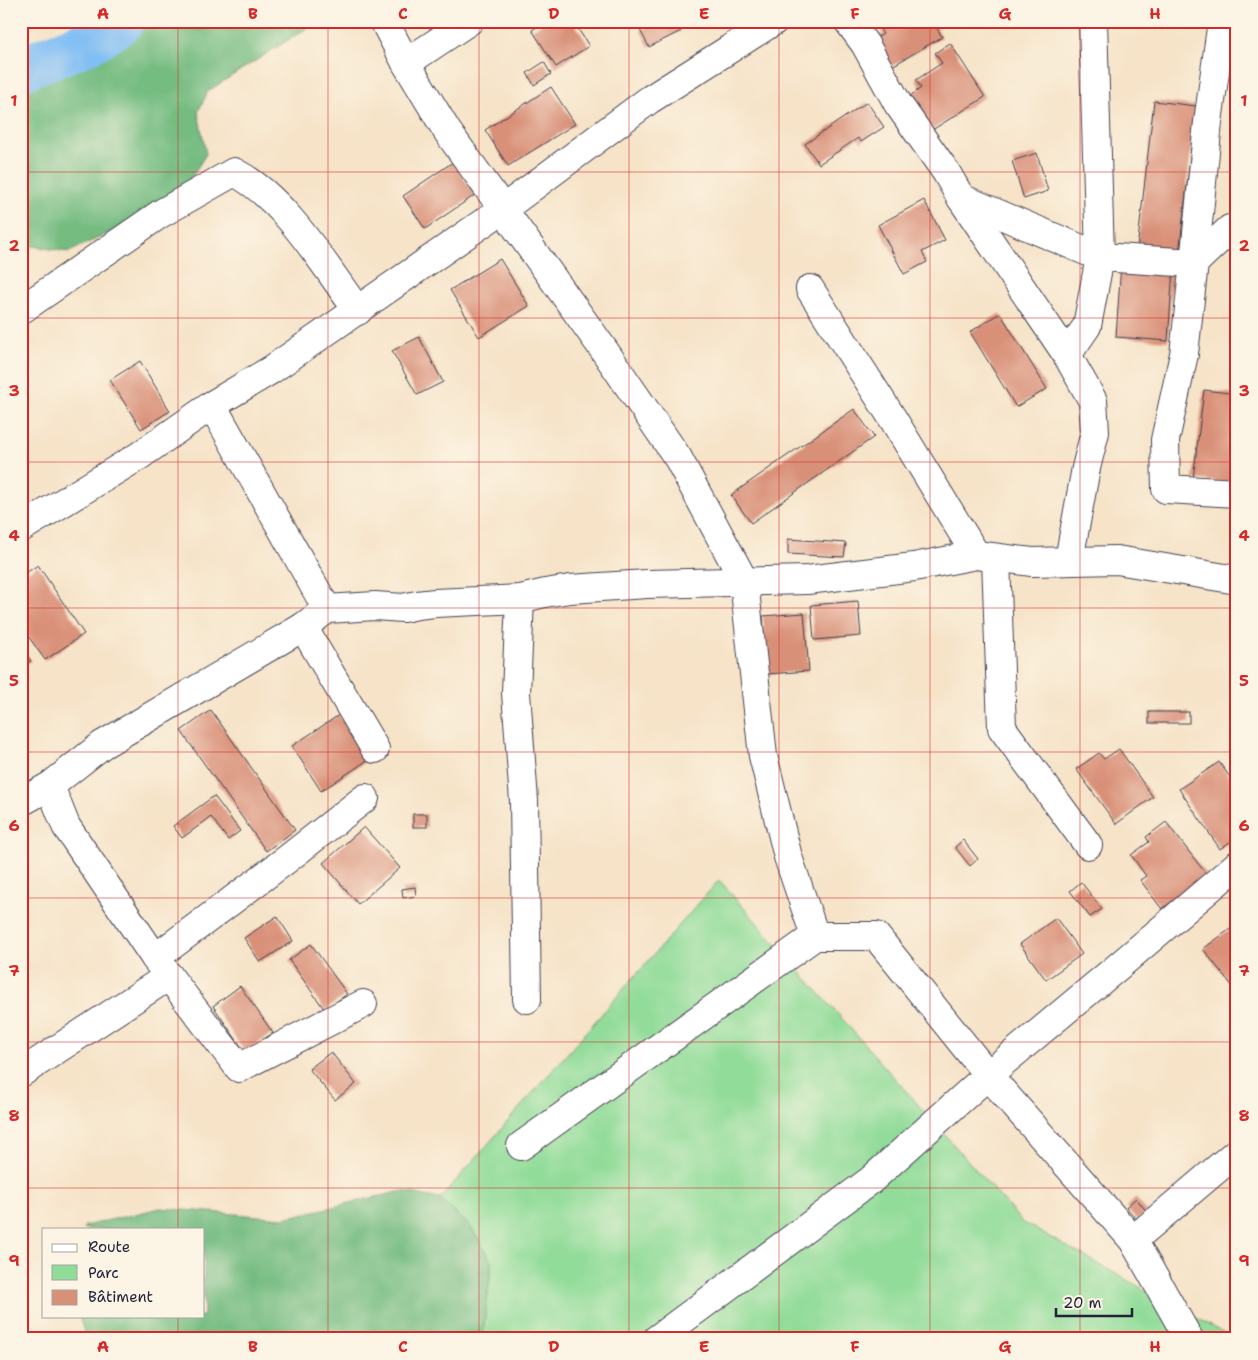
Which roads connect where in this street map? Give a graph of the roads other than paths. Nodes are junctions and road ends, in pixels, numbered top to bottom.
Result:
1 (384, 21) edge
2 (469, 21) edge
3 (774, 21) edge
4 (848, 21) edge
5 (1092, 21) edge
6 (1221, 28) dead end
7 (406, 63) junction
8 (961, 198) junction
9 (503, 209) junction
10 (1237, 230) edge
11 (1100, 257) junction
12 (1194, 263) junction
13 (810, 288) dead end
14 (21, 310) edge
15 (358, 311) junction
16 (1067, 355) junction
17 (212, 405) junction
18 (1237, 493) edge
19 (21, 528) edge
20 (986, 556) junction
21 (1069, 560) junction
22 (1237, 580) edge
23 (744, 581) junction
24 (520, 599) junction
25 (327, 609) junction
26 (303, 627) junction
27 (375, 749) dead end
28 (50, 786) junction
29 (365, 798) dead end
30 (21, 802) edge
31 (1088, 845) dead end
32 (1237, 864) edge
33 (814, 936) junction
34 (162, 967) junction
35 (527, 998) dead end
36 (363, 1004) dead end
37 (21, 1073) edge
38 (988, 1075) junction
39 (521, 1146) dead end
40 (1237, 1152) edge
41 (1132, 1240) junction
42 (657, 1339) edge
43 (1189, 1339) edge

1 - 7 street
2 - 7 street
3 - 9 street
4 - 8 street
5 - 11 street
6 - 12 street
7 - 9 street
8 - 11 street
8 - 16 street
9 - 15 street
9 - 23 street
10 - 12 street
11 - 12 street
11 - 16 street
12 - 18 street
13 - 20 street
14 - 15 street
15 - 17 street
16 - 21 street
17 - 19 street
17 - 25 street
20 - 21 street
20 - 23 street
20 - 31 street
21 - 22 street
23 - 24 street
23 - 33 street
24 - 25 street
24 - 35 street
25 - 26 street
26 - 27 street
26 - 28 street
28 - 30 street
28 - 34 street
29 - 34 street
32 - 38 street
33 - 38 street
33 - 39 street
34 - 36 street
34 - 37 street
38 - 41 street
38 - 42 street
40 - 41 street
41 - 43 street

